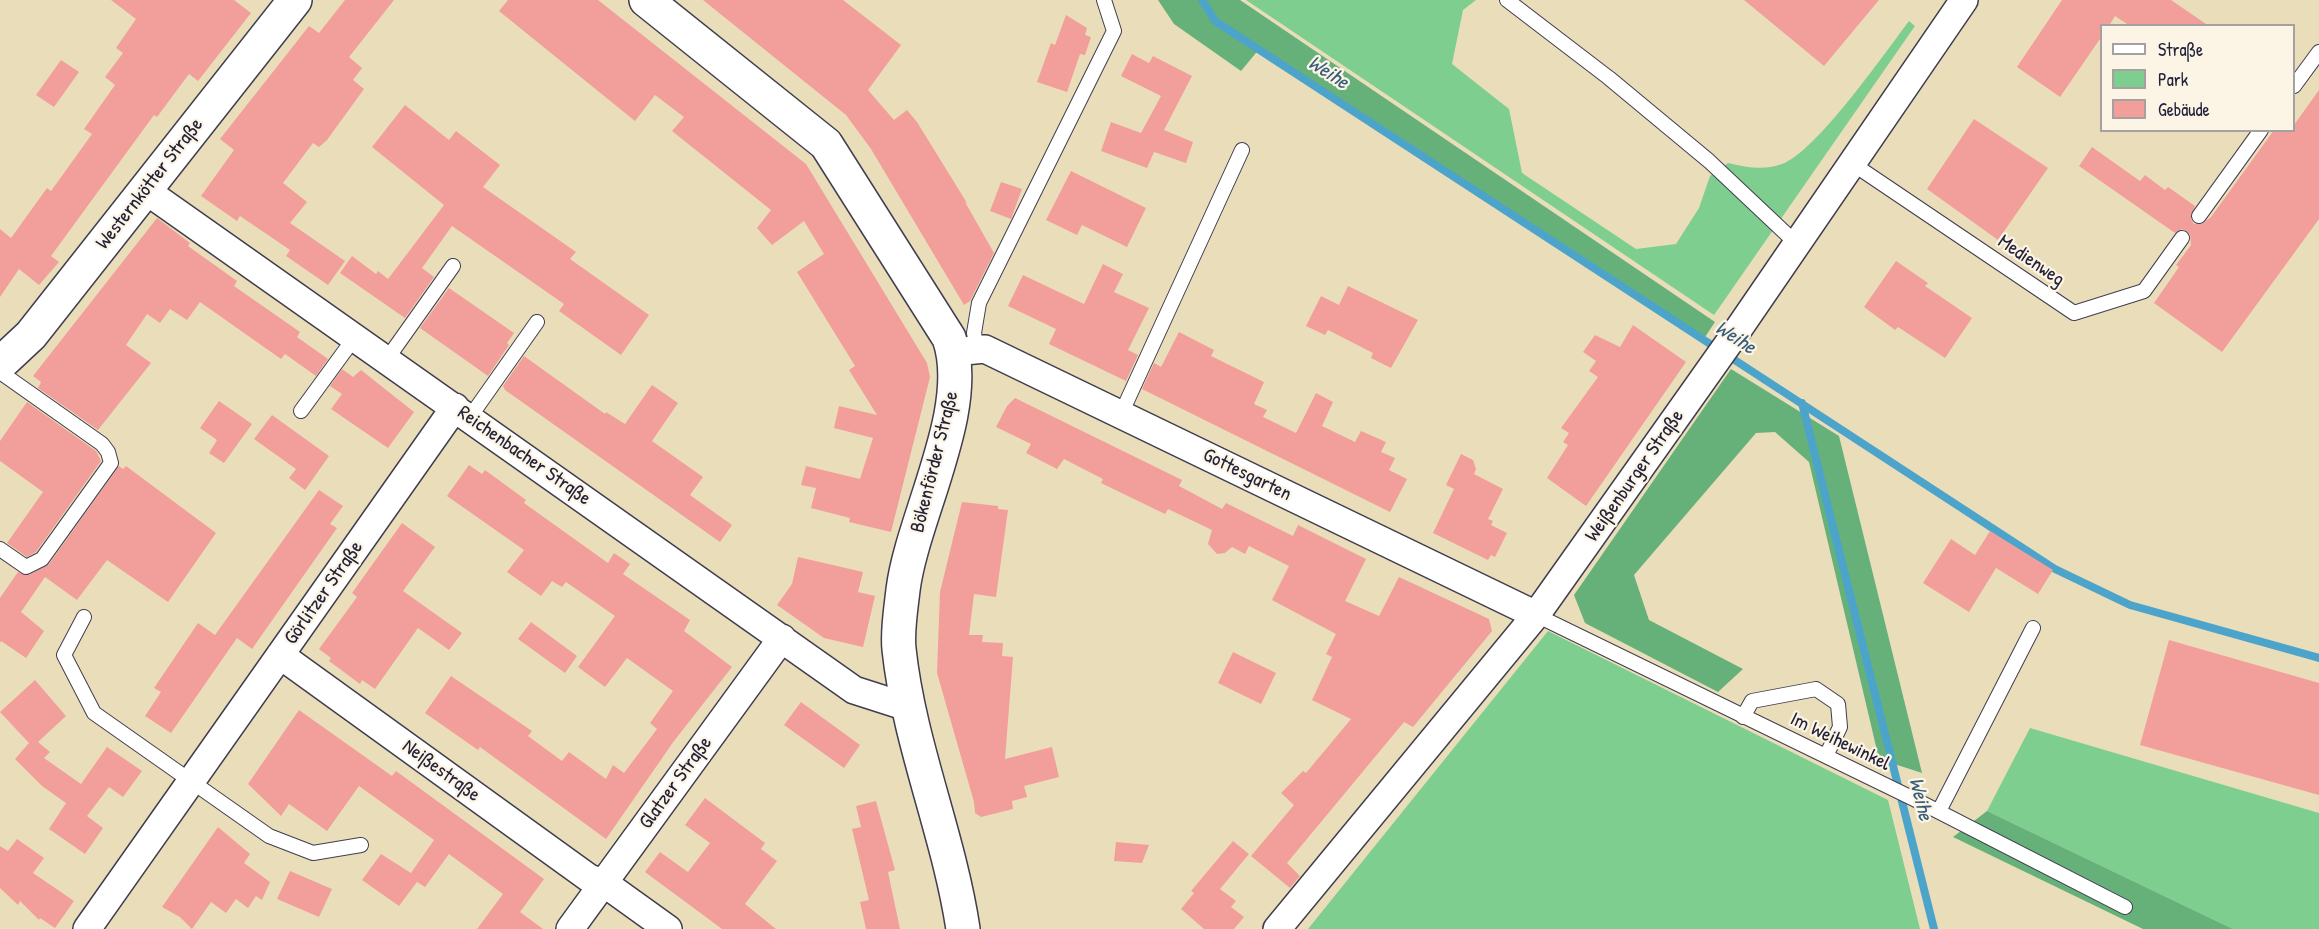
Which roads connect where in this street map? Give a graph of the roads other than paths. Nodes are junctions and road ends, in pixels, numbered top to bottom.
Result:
1 (295, 0) edge
2 (646, 0) edge
3 (1104, 0) edge
4 (1507, 0) edge
5 (1964, 0) edge
6 (2319, 52) edge
7 (2295, 85) edge
8 (2260, 132) edge
9 (1242, 150) dead end
10 (1853, 164) junction
11 (145, 190) junction
12 (2199, 216) dead end
13 (2182, 238) dead end
14 (1797, 243) junction
15 (453, 266) dead end
16 (537, 322) dead end
17 (355, 336) junction
18 (965, 351) junction
19 (387, 359) junction
20 (0, 364) edge
21 (0, 372) edge
22 (301, 411) dead end
23 (463, 412) junction
24 (1121, 414) junction
25 (0, 549) edge
26 (1536, 615) junction
27 (84, 617) dead end
28 (2033, 628) dead end
29 (782, 638) junction
30 (280, 655) junction
31 (910, 708) junction
32 (1743, 717) junction
33 (1826, 756) junction
34 (193, 780) junction
35 (1939, 811) junction
36 (361, 845) dead end
37 (603, 883) junction
38 (2125, 907) dead end
39 (87, 929) edge
40 (570, 929) edge
41 (668, 929) edge
42 (963, 929) edge
43 (1277, 929) edge

1 - 11 street, Westernkötter Straße
2 - 18 street, Bökenförder Straße
3 - 18 lane
4 - 14 lane
5 - 10 street, Weißenburger Straße
6 - 7 lane
8 - 12 lane
9 - 24 lane
10 - 13 lane, Medienweg
10 - 14 street, Weißenburger Straße
11 - 17 street, Reichenbacher Straße
11 - 20 street, Westernkötter Straße
14 - 26 street, Weißenburger Straße
15 - 19 lane
16 - 23 lane
17 - 19 street, Reichenbacher Straße
17 - 22 lane
18 - 24 street, Gottesgarten
18 - 31 street, Bökenförder Straße
19 - 23 street, Reichenbacher Straße
21 - 25 lane
23 - 29 street, Reichenbacher Straße
23 - 30 street, Görlitzer Straße
24 - 26 street, Gottesgarten
26 - 32 lane, Im Weihewinkel
26 - 43 street, Weißenburger Straße
27 - 34 lane
28 - 35 lane
29 - 31 street, Reichenbacher Straße
29 - 37 street, Glatzer Straße
30 - 34 street, Görlitzer Straße
30 - 37 street, Neißestraße
31 - 42 street, Bökenförder Straße
32 - 33 lane, Im Weihewinkel
32 - 33 lane
33 - 35 lane, Im Weihewinkel
34 - 36 lane
34 - 39 street, Görlitzer Straße
35 - 38 lane, Im Weihewinkel
37 - 40 street, Glatzer Straße
37 - 41 street, Neißestraße

